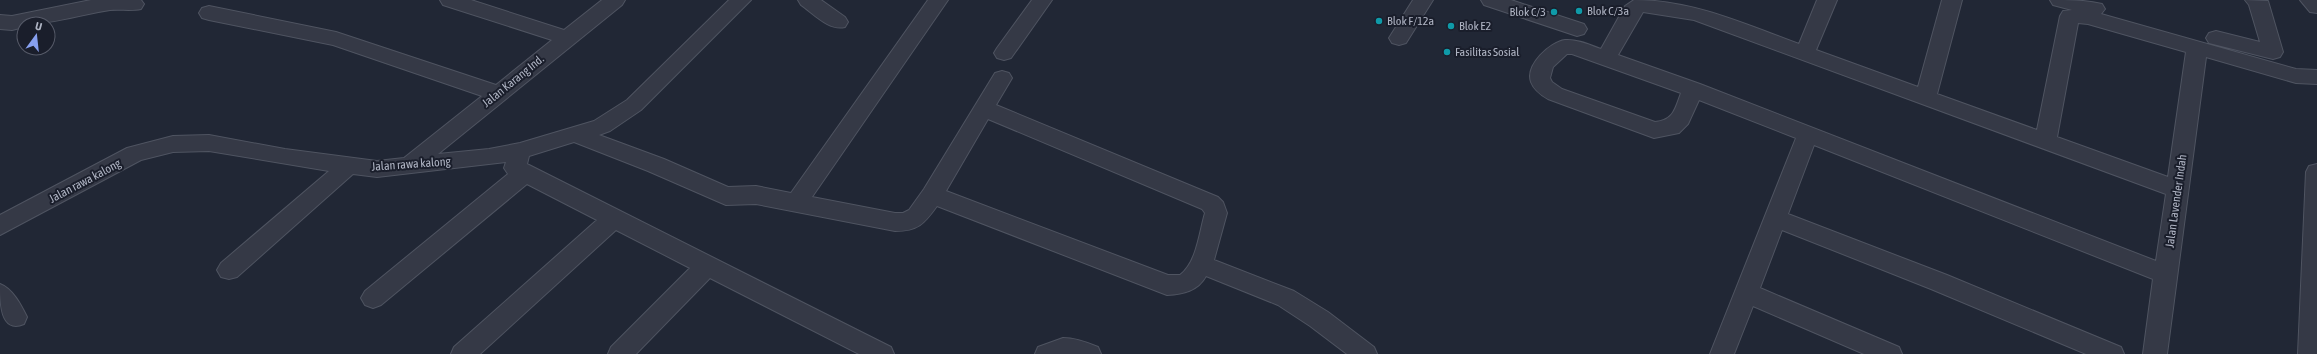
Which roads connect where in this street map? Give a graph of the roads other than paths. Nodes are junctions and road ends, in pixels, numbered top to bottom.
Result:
1 (222, 0) edge
2 (450, 0) edge
3 (615, 0) edge
4 (742, 0) edge
5 (808, 0) edge
6 (938, 0) edge
7 (1042, 0) edge
8 (1423, 0) edge
9 (1491, 0) edge
10 (1828, 0) edge
11 (1952, 0) edge
12 (2060, 0) edge
13 (2255, 0) edge
14 (2310, 0) edge
15 (134, 4) dead end
16 (1524, 5) edge
17 (1700, 7) edge
18 (2317, 8) edge
19 (0, 22) edge
20 (838, 22) dead end
21 (1577, 29) dead end
22 (566, 38) junction
23 (1399, 38) dead end
24 (2198, 48) junction
25 (1004, 53) dead end
26 (1805, 53) junction
27 (1606, 59) junction
28 (1002, 78) dead end
29 (2314, 80) edge
30 (1693, 90) junction
31 (497, 93) junction
32 (1926, 97) junction
33 (983, 108) junction
34 (574, 134) junction
35 (1807, 136) junction
36 (2046, 141) junction
37 (520, 151) junction
38 (412, 164) junction
39 (348, 165) junction
40 (2317, 172) edge
41 (525, 173) junction
42 (2177, 189) junction
43 (932, 195) junction
44 (797, 202) junction
45 (614, 218) junction
46 (1774, 218) junction
47 (0, 226) edge
48 (1200, 264) junction
49 (707, 266) junction
50 (229, 270) dead end
51 (2165, 274) junction
52 (1747, 293) junction
53 (0, 294) edge
54 (373, 298) dead end
55 (15, 317) dead end
56 (463, 354) edge
57 (620, 354) edge
58 (882, 354) edge
59 (1047, 354) edge
60 (1089, 354) edge
61 (1365, 354) edge
62 (1722, 354) edge
63 (1890, 354) edge
64 (2112, 354) edge
65 (2155, 354) edge
66 (2310, 354) edge

1 - 31 street
2 - 22 street
3 - 22 street, Jalan Karang Ind.
4 - 34 street, Jalan rawa kalong
5 - 20 street
6 - 44 street
7 - 25 street
8 - 23 street
9 - 16 street
10 - 26 street
11 - 32 street
12 - 13 street
14 - 18 street
15 - 19 street
16 - 21 street
17 - 26 street
17 - 27 street
22 - 31 street, Jalan Karang Ind.
24 - 29 street
24 - 36 street
24 - 42 street, Jalan Lavender Indah
26 - 32 street
27 - 30 street
27 - 30 street
28 - 33 street
30 - 35 street
31 - 38 street, Jalan Karang Ind.
32 - 36 street
33 - 43 street
33 - 48 street
34 - 37 street, Jalan rawa kalong
34 - 44 street
35 - 46 street
35 - 51 street
36 - 42 street
37 - 38 street, Jalan rawa kalong
37 - 41 street
38 - 39 street, Jalan rawa kalong
39 - 47 street, Jalan rawa kalong
39 - 50 street
40 - 66 street
41 - 45 street
41 - 54 street
42 - 51 street, Jalan Lavender Indah
43 - 44 street
43 - 48 street
45 - 49 street
45 - 56 street
46 - 52 street
46 - 64 street
48 - 61 street
49 - 57 street
49 - 58 street
51 - 65 street, Jalan Lavender Indah
52 - 62 street
52 - 63 street
53 - 55 street
59 - 60 street

